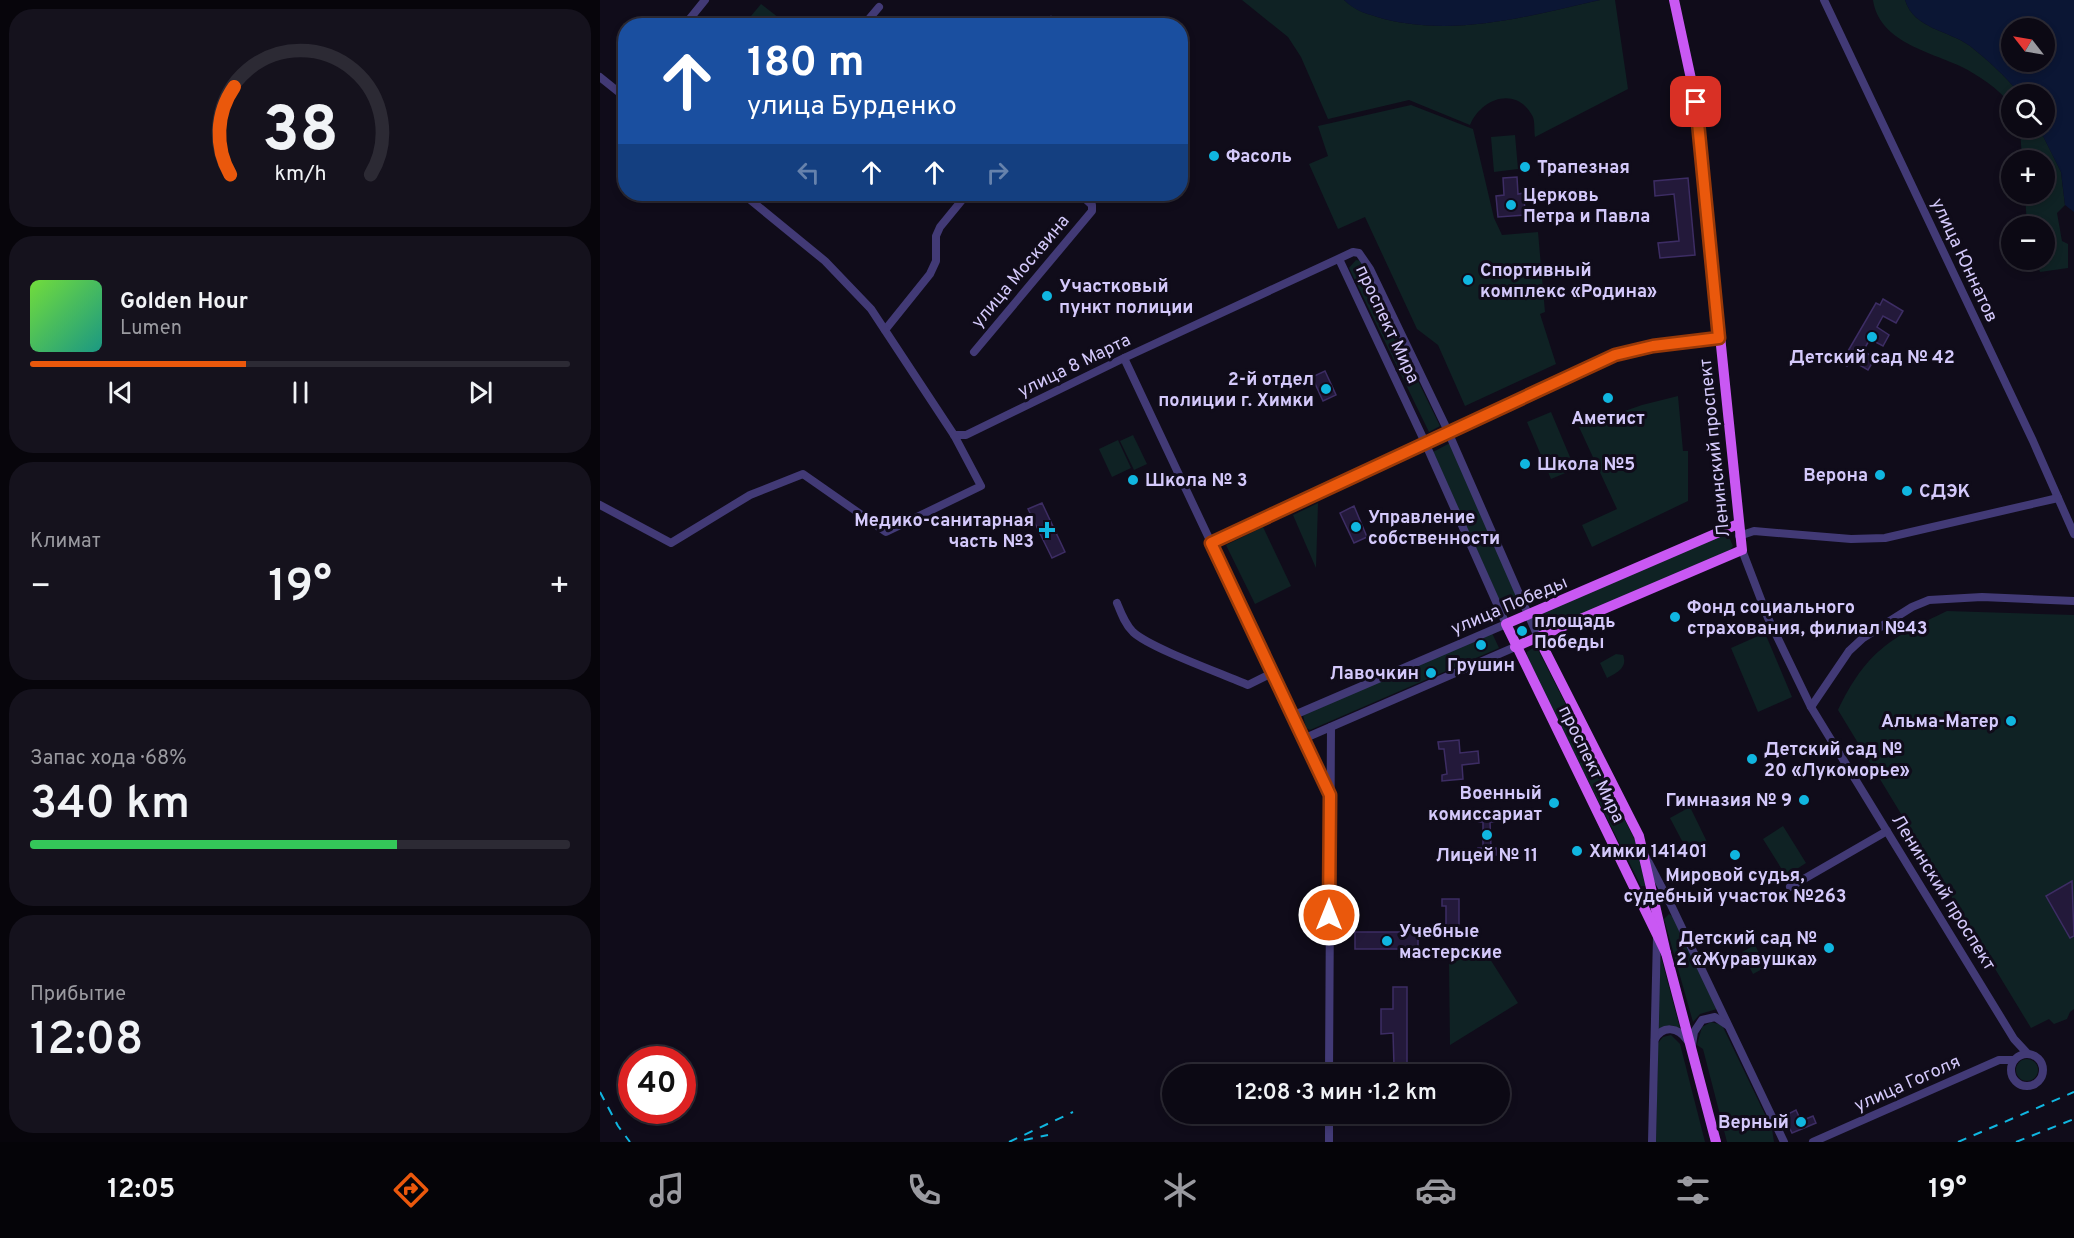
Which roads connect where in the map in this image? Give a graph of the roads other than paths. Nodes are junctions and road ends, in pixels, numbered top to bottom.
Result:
1 (705, 0) edge
2 (1674, 0) edge
3 (1824, 0) edge
4 (879, 7) dead end
5 (690, 18) edge
6 (870, 18) edge
7 (600, 77) edge
8 (618, 92) edge
9 (752, 201) edge
10 (961, 201) edge
11 (1089, 201) edge
12 (1339, 259) junction
13 (885, 330) junction
14 (1719, 338) junction
15 (974, 352) dead end
16 (1124, 358) junction
17 (1449, 433) junction
18 (954, 435) junction
19 (1426, 443) junction
20 (2058, 498) junction
21 (600, 505) edge
22 (1738, 530) junction
23 (2074, 534) edge
24 (1211, 543) junction
25 (1742, 550) junction
26 (2074, 601) edge
27 (1117, 603) dead end
28 (1528, 614) junction
29 (1506, 624) junction
30 (1538, 637) junction
31 (1515, 647) junction
32 (1272, 673) junction
33 (1811, 707) junction
34 (1292, 716) junction
35 (1330, 727) junction
36 (1304, 739) junction
37 (1330, 795) junction
38 (1887, 831) junction
39 (1646, 858) junction
40 (1790, 888) dead end
41 (1657, 934) junction
42 (1666, 953) junction
43 (1730, 1030) junction
44 (2014, 1039) junction
45 (1654, 1040) junction
46 (2026, 1051) junction
47 (1692, 1052) junction
48 (2015, 1058) junction
49 (1329, 1064) edge
50 (1329, 1124) edge
51 (1329, 1142) edge
52 (1652, 1142) edge
53 (1716, 1142) edge
54 (1784, 1142) edge
55 (1813, 1142) edge

1 - 5 street
2 - 14 main road, Ленинский проспект
3 - 20 street, улица Юннатов
4 - 6 street
7 - 8 street
9 - 13 street
10 - 13 street
11 - 15 street, улица Москвина
12 - 16 street, улица 8 Марта
12 - 17 street, проспект Мира
12 - 19 street, проспект Мира
13 - 18 street
14 - 17 street
14 - 22 main road, Ленинский проспект
16 - 18 street, улица 8 Марта
16 - 24 street
17 - 19 street
17 - 28 street, проспект Мира
18 - 21 street
19 - 24 street
19 - 29 street, проспект Мира
20 - 22 street
20 - 23 street, улица Юннатов
22 - 25 main road, Ленинский проспект
22 - 28 main road, улица Победы
24 - 32 street
25 - 30 main road
25 - 33 street, Ленинский проспект
26 - 33 street
27 - 32 street
28 - 29 main road, улица Победы
28 - 30 street, проспект Мира
29 - 31 main road, проспект Мира
29 - 34 street, улица Победы
30 - 31 main road
30 - 39 main road, проспект Мира
31 - 35 street
31 - 41 main road, проспект Мира
32 - 34 street
33 - 38 street, Ленинский проспект
34 - 36 street
35 - 36 street
35 - 37 street
36 - 37 street
37 - 49 street
38 - 40 street
38 - 44 street, Ленинский проспект
39 - 42 main road, проспект Мира
39 - 43 street
41 - 42 main road, проспект Мира
41 - 45 street
42 - 47 main road, проспект Мира
43 - 47 street
43 - 54 street
44 - 46 street, Ленинский проспект
44 - 48 street, Ленинский проспект
45 - 47 street
45 - 52 street
46 - 48 street
46 - 48 street
47 - 53 main road, проспект Мира
48 - 55 street, улица Гоголя
50 - 51 street

